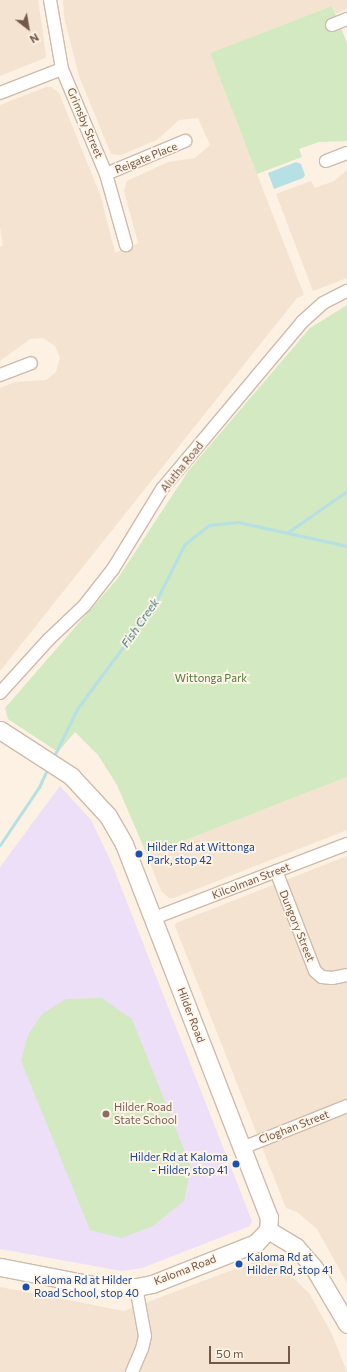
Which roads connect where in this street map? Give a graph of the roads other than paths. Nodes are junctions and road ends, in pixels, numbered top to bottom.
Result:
1 (50, 0) edge
2 (347, 19) edge
3 (332, 25) dead end
4 (62, 69) junction
5 (0, 93) edge
6 (185, 141) dead end
7 (347, 153) edge
8 (326, 161) dead end
9 (106, 174) junction
10 (126, 245) dead end
11 (347, 291) edge
12 (31, 363) dead end
13 (0, 375) edge
14 (0, 693) edge
15 (0, 730) edge
16 (347, 844) edge
17 (276, 872) junction
18 (154, 918) junction
19 (347, 974) edge
20 (347, 1106) edge
21 (242, 1148) junction
22 (268, 1230) junction
23 (0, 1267) edge
24 (136, 1287) junction
25 (346, 1317) edge
26 (132, 1372) edge

1 - 4 street, Grimsby Street
2 - 3 street
4 - 5 street
4 - 9 street, Grimsby Street
6 - 9 street, Reigate Place
7 - 8 street
9 - 10 street, Grimsby Street
11 - 14 street, Alutha Road
12 - 13 street
15 - 18 street, Hilder Road
16 - 17 street, Kilcolman Street
17 - 18 street, Kilcolman Street
17 - 19 street, Dungory Street
18 - 21 street, Hilder Road
20 - 21 street, Cloghan Street
21 - 22 street, Hilder Road
22 - 24 street, Kaloma Road
22 - 25 street
23 - 24 street, Kaloma Road
24 - 26 street

